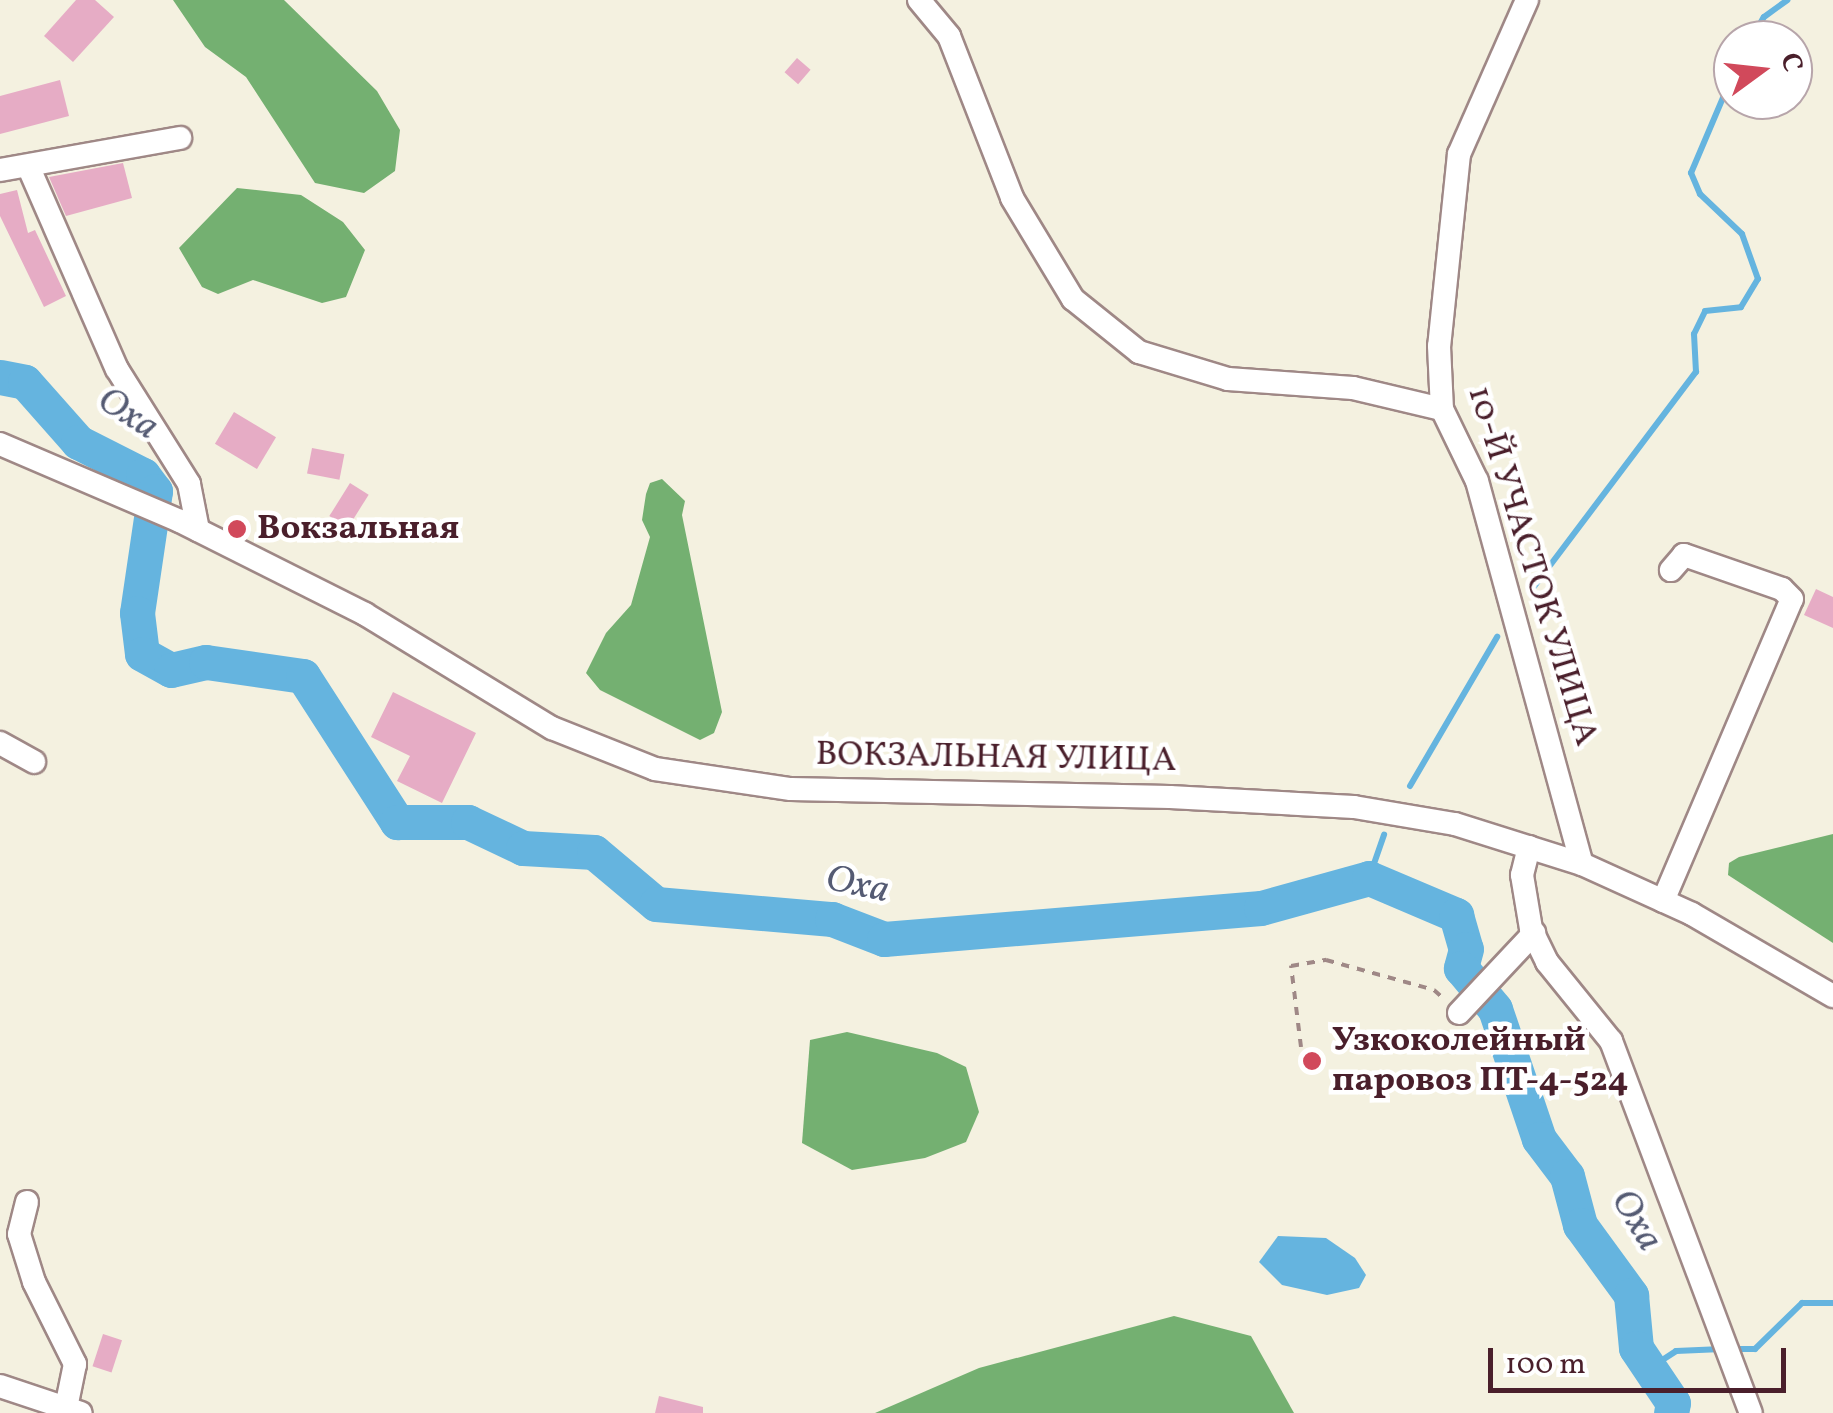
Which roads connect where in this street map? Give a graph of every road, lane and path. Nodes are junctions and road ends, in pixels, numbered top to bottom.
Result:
1 (919, 0) edge
2 (1528, 0) edge
3 (180, 138) dead end
4 (29, 168) junction
5 (0, 170) edge
6 (1442, 409) junction
7 (0, 444) edge
8 (189, 525) junction
9 (1671, 570) dead end
10 (0, 742) edge
11 (34, 762) dead end
12 (1529, 848) junction
13 (1582, 864) junction
14 (1662, 901) junction
15 (1534, 933) junction
16 (1833, 996) edge
17 (1463, 1009) joint
18 (1301, 1047) dead end
19 (28, 1202) dead end
20 (0, 1386) edge
21 (73, 1410) edge
22 (1751, 1413) edge

1 - 6 street
2 - 6 street, 10-Й УЧАСТОК УЛИЦА
3 - 4 street
4 - 5 street
4 - 8 street
6 - 13 street, 10-Й УЧАСТОК УЛИЦА
7 - 8 street, ВОКЗАЛЬНАЯ УЛИЦА
8 - 12 street, ВОКЗАЛЬНАЯ УЛИЦА
9 - 14 street
10 - 11 street
12 - 13 street, ВОКЗАЛЬНАЯ УЛИЦА
12 - 15 street
13 - 14 street, ВОКЗАЛЬНАЯ УЛИЦА
14 - 16 street, ВОКЗАЛЬНАЯ УЛИЦА
15 - 17 street
15 - 22 street
17 - 18 path
19 - 21 street
20 - 21 street

